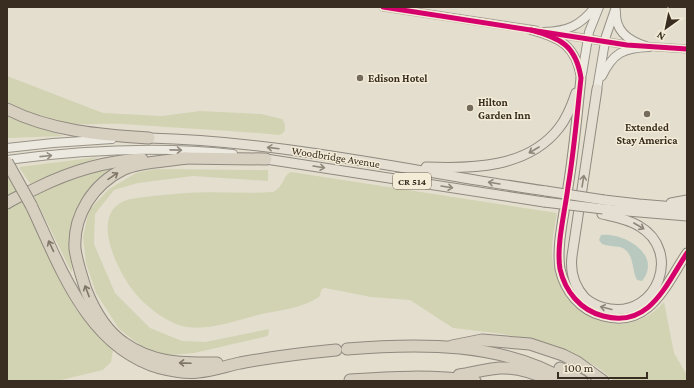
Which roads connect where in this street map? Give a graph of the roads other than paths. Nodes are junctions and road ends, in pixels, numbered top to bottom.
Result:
1 (383, 7) edge
2 (595, 7) edge
3 (599, 7) edge
4 (616, 7) edge
5 (531, 30) junction
6 (544, 32) junction
7 (588, 38) junction
8 (605, 41) junction
9 (649, 47) junction
10 (687, 49) edge
11 (581, 78) junction
12 (597, 88) junction
13 (7, 109) edge
14 (149, 138) junction
15 (7, 148) edge
16 (186, 158) junction
17 (266, 159) junction
18 (7, 161) edge
19 (367, 162) junction
20 (38, 187) junction
21 (687, 200) edge
22 (7, 204) edge
23 (603, 208) junction
24 (687, 208) edge
25 (7, 211) edge
26 (687, 216) edge
27 (687, 253) edge
28 (446, 347) junction
29 (488, 353) junction
30 (238, 363) junction
31 (449, 377) junction
32 (350, 380) edge
33 (475, 381) edge
34 (552, 381) edge
35 (567, 381) edge
36 (582, 381) edge
37 (603, 381) edge

1 - 5 street
2 - 6 main road
3 - 7 main road
4 - 8 main road
4 - 9 main road
5 - 6 street
5 - 11 main road
6 - 7 street
7 - 8 street
7 - 11 main road
8 - 9 street
8 - 12 main road
9 - 10 street
9 - 12 main road
11 -> 19 main road
11 - 27 main road
23 -> 12 main road
13 - 14 highway
14 - 15 main road, Woodbridge Avenue / CR 514
19 -> 14 main road, Woodbridge Avenue / CR 514
16 - 17 highway
16 - 20 highway
30 -> 16 highway
18 -> 17 main road, Woodbridge Avenue / CR 514
17 -> 23 main road, Woodbridge Avenue / CR 514, bridge
30 -> 18 highway, bridge
23 -> 19 main road, Woodbridge Avenue / CR 514, bridge
20 - 22 highway
20 - 25 highway
21 - 23 main road
23 - 24 main road, Woodbridge Avenue / CR 514
23 - 26 main road, Woodbridge Avenue / CR 514
28 - 29 highway
28 - 30 highway
28 - 37 highway
29 - 35 highway
29 - 36 highway
31 - 32 highway
31 - 33 highway
31 - 34 highway

